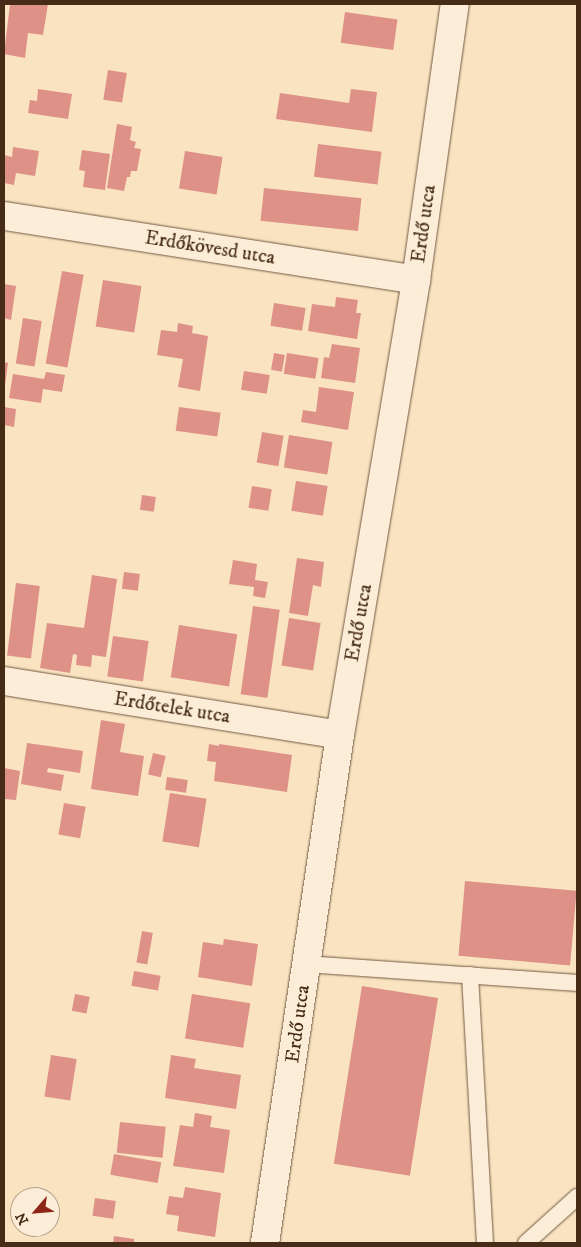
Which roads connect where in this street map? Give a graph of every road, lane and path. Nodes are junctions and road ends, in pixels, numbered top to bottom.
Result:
1 (455, 4) edge
2 (4, 216) edge
3 (416, 280) junction
4 (4, 681) edge
5 (340, 735) junction
6 (306, 964) junction
7 (470, 975) junction
8 (577, 982) edge
9 (577, 1196) edge
10 (266, 1243) edge
11 (484, 1243) edge
12 (526, 1243) edge

1 - 3 street, Erdő utca
2 - 3 street, Erdőkövesd utca
3 - 5 street, Erdő utca
4 - 5 street, Erdőtelek utca
5 - 6 street, Erdő utca
6 - 7 lane
6 - 10 street, Erdő utca
7 - 8 lane
7 - 11 lane
9 - 12 lane

